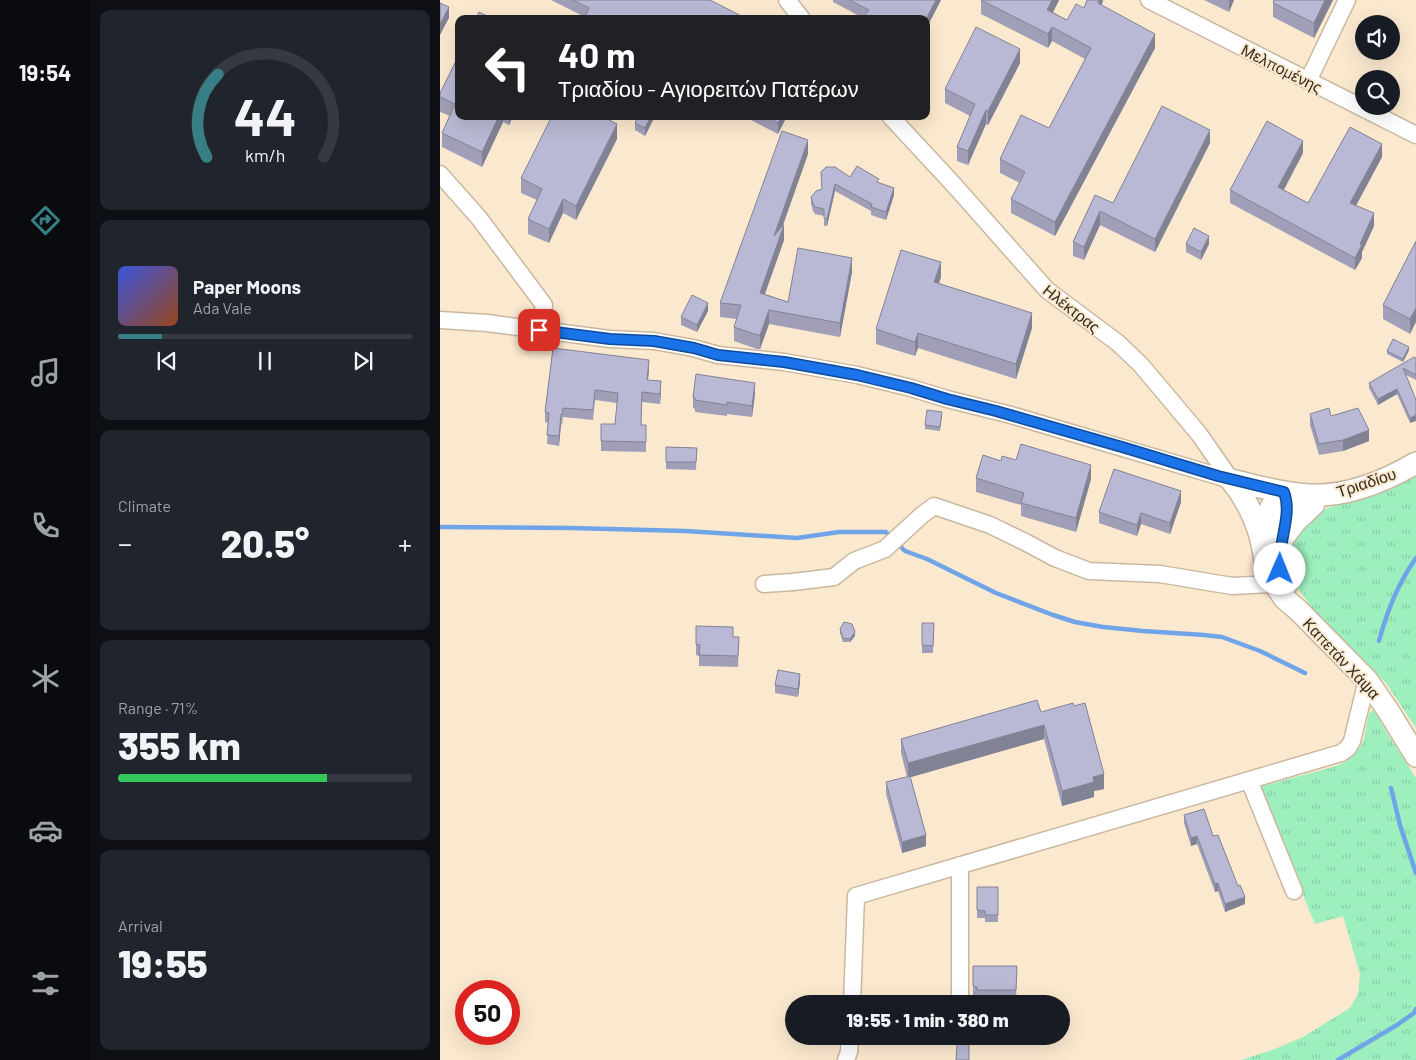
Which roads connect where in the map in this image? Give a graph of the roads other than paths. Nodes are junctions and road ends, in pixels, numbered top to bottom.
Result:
1 (787, 0) edge
2 (1149, 0) edge
3 (1347, 0) edge
4 (799, 15) edge
5 (1308, 81) junction
6 (894, 120) edge
7 (1416, 135) edge
8 (440, 174) edge
9 (440, 320) edge
10 (539, 330) junction
11 (1416, 463) edge
12 (1231, 480) junction
13 (1284, 492) junction
14 (1318, 495) junction
15 (1271, 540) junction
16 (764, 584) dead end
17 (1274, 584) junction
18 (1299, 611) junction
19 (1367, 680) junction
20 (1416, 756) edge
21 (1249, 780) junction
22 (960, 865) junction
23 (1294, 891) dead end
24 (852, 995) edge
25 (960, 995) edge
26 (849, 1045) edge
27 (846, 1060) edge

1 - 4 street
2 - 5 street, Μελπομένης
3 - 5 street
5 - 7 street, Μελπομένης
6 - 12 street, Ηλέκτρας
8 - 10 street
9 - 10 street
10 - 12 street
11 - 14 main road, Τριαδίου
12 - 13 main road, Τριαδίου
12 - 15 main road
13 - 14 main road, Τριαδίου
13 - 15 main road, Καπετάν Χάψα
14 - 15 main road
15 - 17 main road, Καπετάν Χάψα
15 - 18 main road, Καπετάν Χάψα
16 - 17 street
17 - 18 main road, Καπετάν Χάψα
18 - 19 main road, Καπετάν Χάψα
19 - 20 main road, Καπετάν Χάψα
19 - 21 street
21 - 22 street
21 - 23 street
22 - 24 street
22 - 25 street
26 - 27 street

